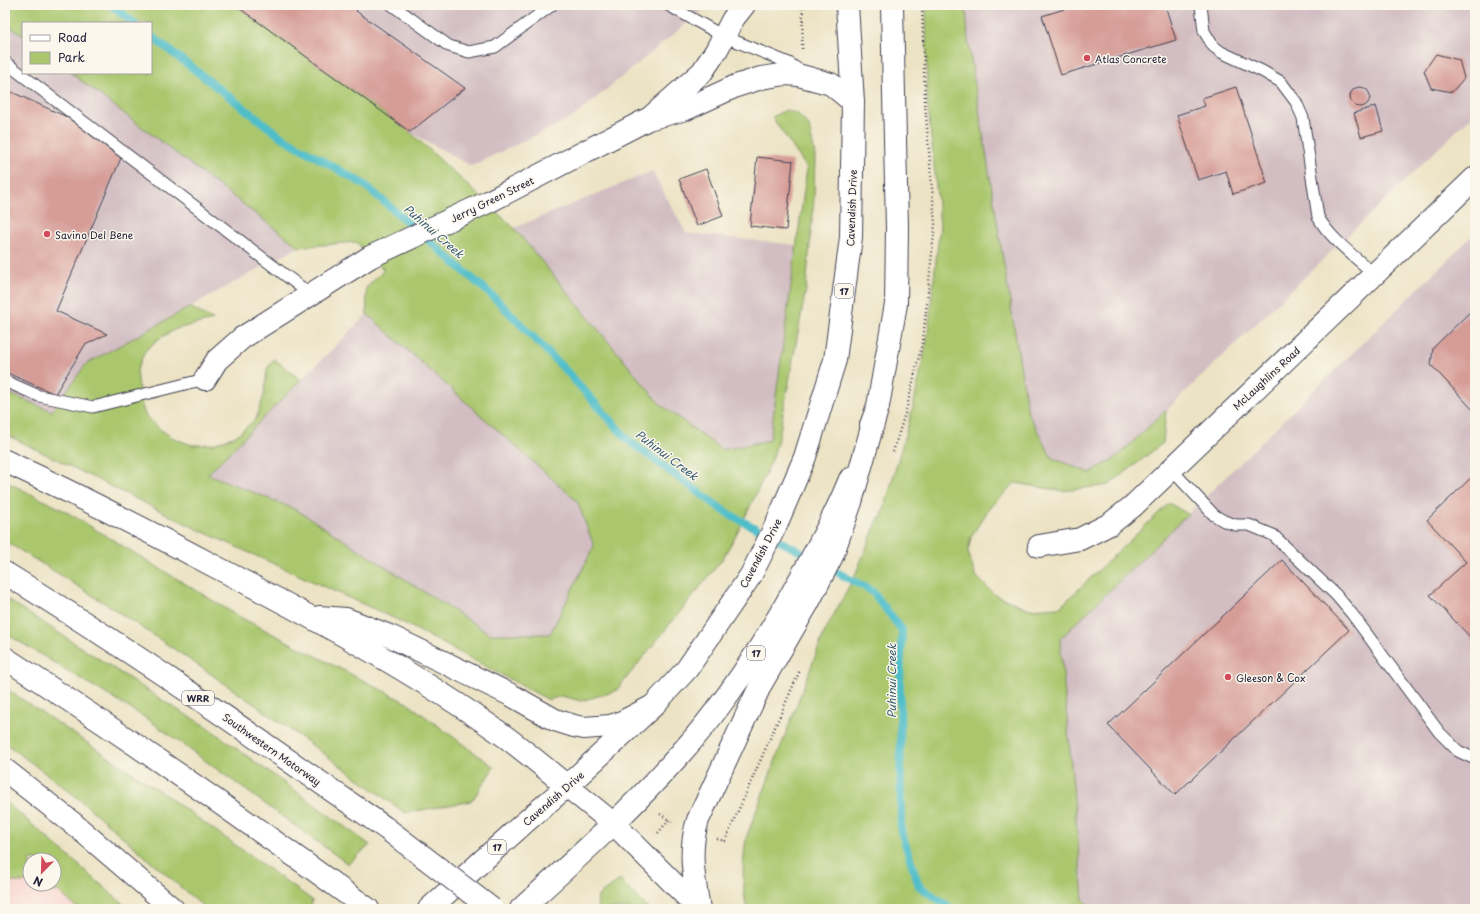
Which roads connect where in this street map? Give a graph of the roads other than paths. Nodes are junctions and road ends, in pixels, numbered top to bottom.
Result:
1 (392, 5) edge
2 (552, 5) edge
3 (668, 5) edge
4 (744, 5) edge
5 (847, 5) edge
6 (892, 5) edge
7 (1201, 5) edge
8 (723, 36) junction
9 (5, 62) edge
10 (812, 79) junction
11 (853, 102) junction
12 (648, 119) junction
13 (1475, 178) edge
14 (1375, 275) junction
15 (310, 294) junction
16 (205, 379) joint
17 (5, 382) edge
18 (5, 461) edge
19 (1170, 468) junction
20 (1039, 546) dead end
21 (5, 573) edge
22 (800, 599) junction
23 (309, 616) junction
24 (5, 658) edge
25 (653, 706) junction
26 (1475, 759) edge
27 (5, 770) edge
28 (568, 786) junction
29 (614, 824) junction
30 (173, 909) edge
31 (368, 909) edge
32 (429, 909) edge
33 (492, 909) edge
34 (521, 909) edge
35 (699, 909) edge

1 - 2 lane
3 - 8 lane
4 - 8 main road, Jerry Green Street
5 - 11 main road, 17
6 - 22 main road
7 - 14 lane
8 - 10 lane
8 - 12 main road, Jerry Green Street
9 - 15 lane
10 - 11 main road, Jerry Green Street
10 - 12 main road, Jerry Green Street
11 - 25 main road, Cavendish Drive / 17
12 - 15 main road, Jerry Green Street
13 - 14 main road, McLaughlins Road
14 - 19 main road, McLaughlins Road
15 - 16 main road, Jerry Green Street
16 - 17 lane
18 - 23 main road
19 - 20 main road, McLaughlins Road
19 - 26 lane
21 - 33 main road, Southwestern Motorway / WRR, bridge
22 - 29 main road, 17
22 - 35 main road
23 - 25 main road
23 - 28 main road
24 - 31 main road
25 - 28 main road, Cavendish Drive / 17
27 - 30 main road
28 - 29 main road
28 - 32 main road, Cavendish Drive / 17
29 - 34 main road, 17
29 - 35 main road

